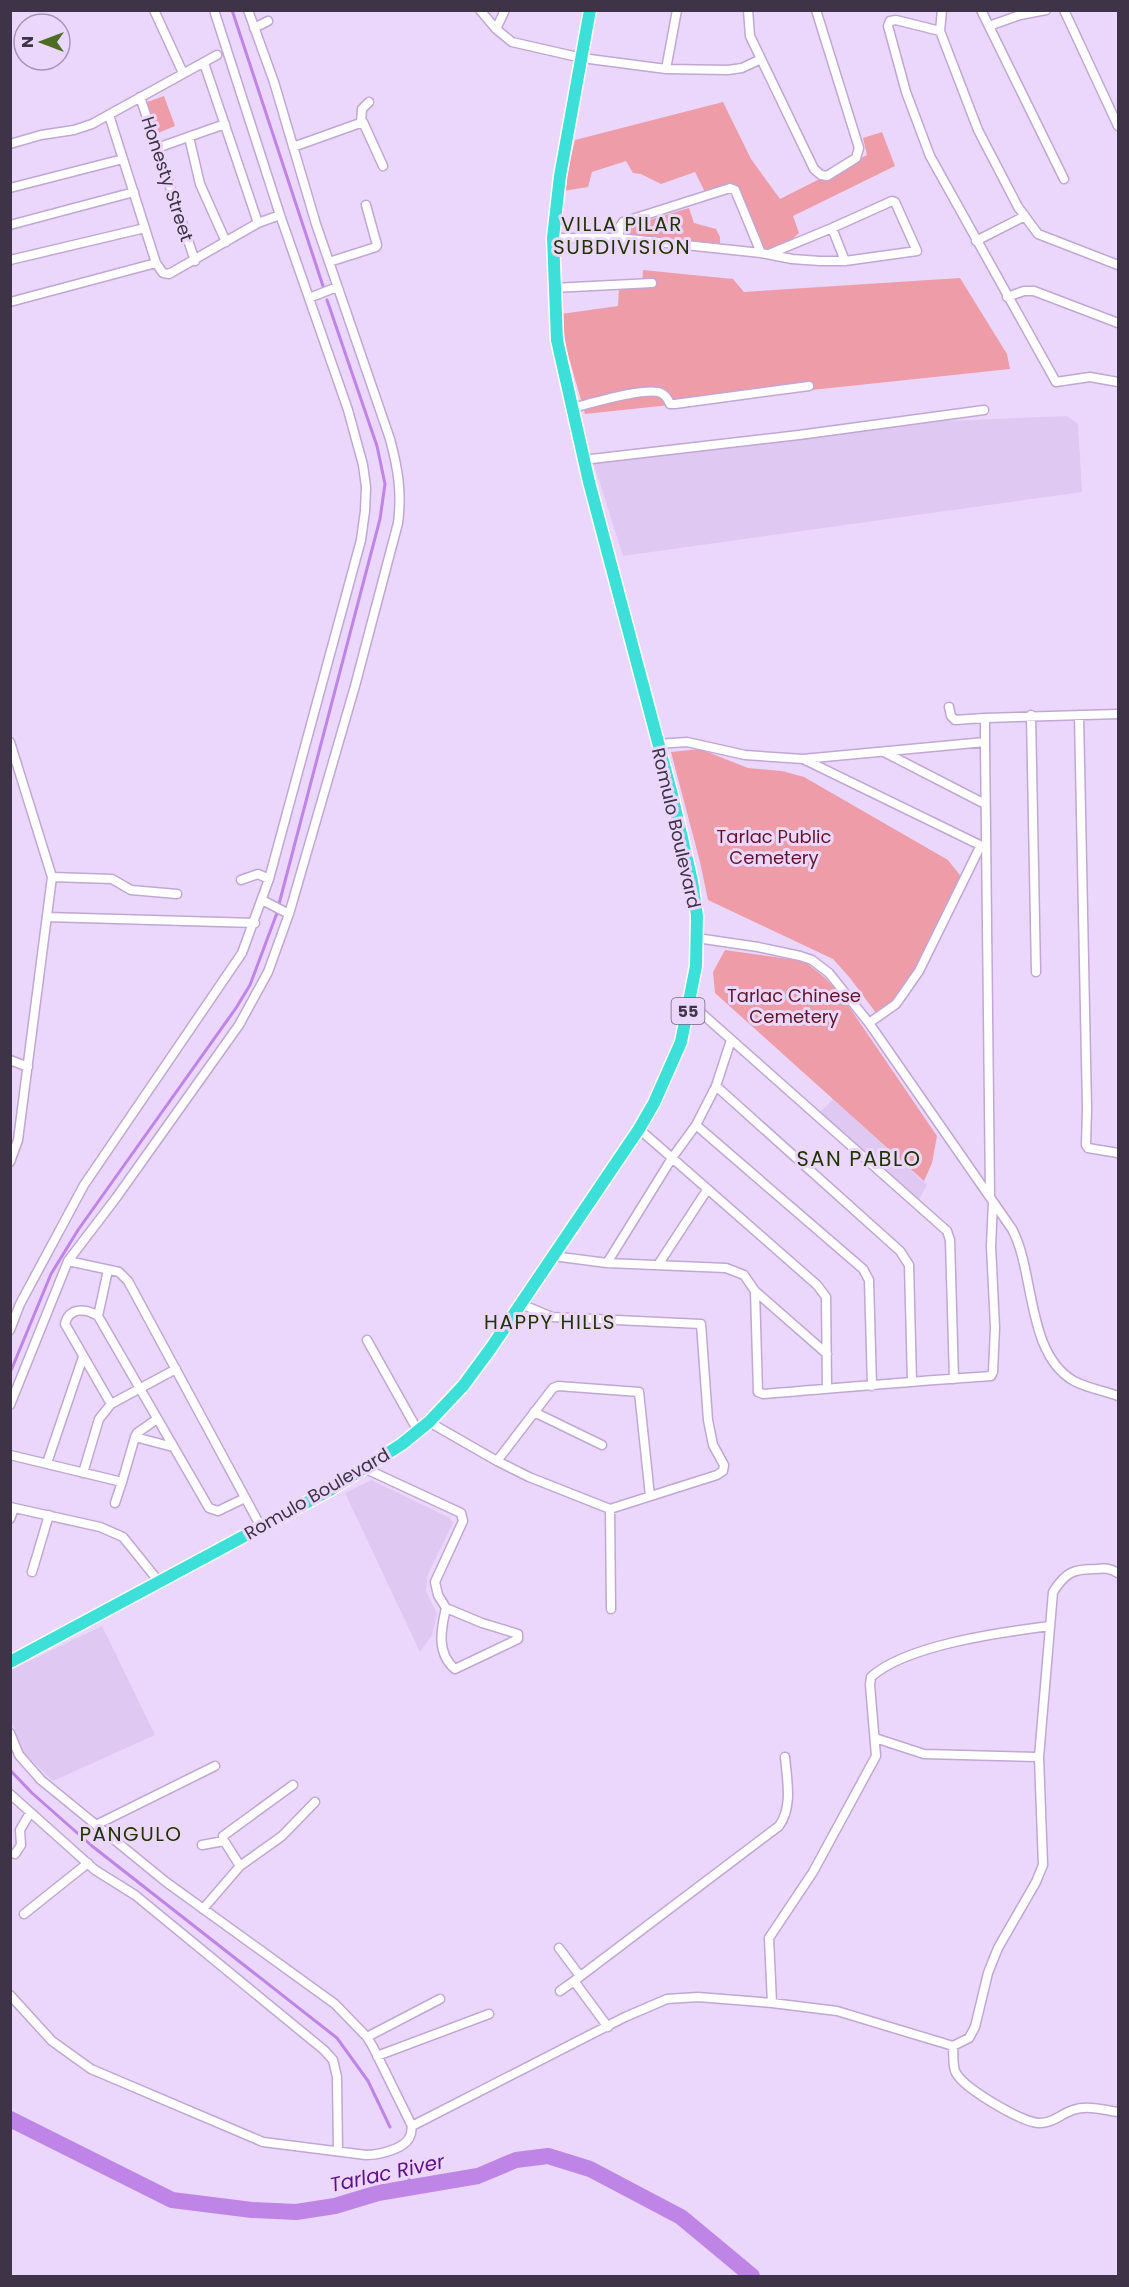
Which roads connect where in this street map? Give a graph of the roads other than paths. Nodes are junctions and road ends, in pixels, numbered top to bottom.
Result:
1 (154, 10) edge
2 (214, 10) edge
3 (248, 10) edge
4 (480, 10) edge
5 (505, 10) edge
6 (590, 10) edge
7 (677, 10) edge
8 (748, 10) edge
9 (816, 10) edge
10 (942, 10) edge
11 (981, 10) edge
12 (1046, 10) edge
13 (1064, 10) edge
14 (268, 21) dead end
15 (989, 26) junction
16 (254, 28) junction
17 (496, 29) junction
18 (940, 31) junction
19 (217, 55) dead end
20 (582, 58) junction
21 (761, 59) junction
22 (204, 63) junction
23 (666, 69) junction
24 (183, 74) junction
25 (140, 97) junction
26 (369, 102) dead end
27 (108, 115) junction
28 (361, 123) junction
29 (225, 124) junction
30 (1119, 126) edge
31 (189, 137) junction
32 (10, 144) edge
33 (293, 147) junction
34 (157, 148) junction
35 (123, 159) junction
36 (383, 166) dead end
37 (1064, 179) dead end
38 (10, 188) edge
39 (134, 192) junction
40 (366, 205) dead end
41 (280, 215) junction
42 (1025, 216) junction
43 (258, 223) junction
44 (10, 225) edge
45 (145, 228) junction
46 (832, 228) junction
47 (553, 238) junction
48 (619, 238) junction
49 (976, 241) junction
50 (226, 242) junction
51 (765, 254) junction
52 (10, 260) edge
53 (195, 261) junction
54 (845, 261) junction
55 (329, 262) junction
56 (156, 263) junction
57 (1119, 265) edge
58 (652, 283) dead end
59 (338, 287) junction
60 (553, 288) junction
61 (1008, 297) junction
62 (309, 298) junction
63 (10, 302) edge
64 (1119, 323) edge
65 (1119, 382) edge
66 (809, 386) dead end
67 (572, 408) junction
68 (984, 410) dead end
69 (583, 460) junction
70 (949, 707) dead end
71 (1119, 714) edge
72 (1079, 715) junction
73 (1031, 716) junction
74 (985, 718) junction
75 (10, 742) edge
76 (985, 742) junction
77 (657, 744) junction
78 (884, 752) junction
79 (803, 759) junction
80 (985, 804) junction
81 (983, 848) junction
82 (51, 878) junction
83 (269, 879) junction
84 (241, 880) dead end
85 (177, 894) dead end
86 (262, 900) junction
87 (289, 914) junction
88 (47, 917) junction
89 (255, 922) junction
90 (698, 938) junction
91 (1036, 972) dead end
92 (690, 1003) junction
93 (869, 1023) junction
94 (731, 1040) junction
95 (10, 1060) edge
96 (28, 1067) junction
97 (716, 1086) junction
98 (696, 1125) junction
99 (639, 1130) junction
100 (1119, 1153) edge
101 (672, 1158) junction
102 (10, 1162) edge
103 (706, 1190) junction
104 (992, 1198) junction
105 (554, 1256) junction
106 (68, 1261) junction
107 (607, 1263) junction
108 (658, 1265) junction
109 (108, 1270) junction
110 (755, 1291) junction
111 (521, 1304) junction
112 (98, 1316) junction
113 (10, 1330) edge
114 (367, 1340) dead end
115 (827, 1354) junction
116 (83, 1358) junction
117 (176, 1369) junction
118 (954, 1378) junction
119 (912, 1381) junction
120 (872, 1386) junction
121 (140, 1387) junction
122 (827, 1389) junction
123 (1119, 1396) edge
124 (111, 1404) junction
125 (10, 1405) edge
126 (534, 1412) junction
127 (157, 1419) junction
128 (429, 1422) junction
129 (418, 1431) junction
130 (135, 1437) junction
131 (602, 1445) dead end
132 (173, 1447) junction
133 (10, 1455) edge
134 (497, 1461) junction
135 (47, 1463) junction
136 (366, 1468) junction
137 (83, 1473) junction
138 (122, 1482) junction
139 (650, 1496) junction
140 (245, 1498) junction
141 (115, 1503) dead end
142 (12, 1508) edge
143 (610, 1509) junction
144 (49, 1515) junction
145 (10, 1519) edge
146 (261, 1527) junction
147 (32, 1572) dead end
148 (1119, 1573) edge
149 (160, 1583) junction
150 (446, 1608) junction
151 (611, 1609) dead end
152 (1050, 1626) junction
153 (10, 1662) edge
154 (10, 1733) edge
155 (875, 1738) junction
156 (785, 1757) dead end
157 (1039, 1757) junction
158 (215, 1766) dead end
159 (293, 1785) dead end
160 (10, 1794) edge
161 (315, 1802) dead end
162 (30, 1814) junction
163 (23, 1824) junction
164 (96, 1825) junction
165 (10, 1830) edge
166 (224, 1841) junction
167 (202, 1845) dead end
168 (15, 1854) dead end
169 (88, 1863) junction
170 (240, 1866) junction
171 (203, 1909) junction
172 (24, 1914) dead end
173 (559, 1948) dead end
174 (577, 1978) junction
175 (560, 1991) dead end
176 (10, 1995) edge
177 (441, 1999) dead end
178 (772, 2002) junction
179 (489, 2014) dead end
180 (608, 2027) junction
181 (367, 2037) junction
182 (953, 2046) junction
183 (377, 2056) junction
184 (1119, 2112) edge
185 (412, 2126) junction
186 (338, 2151) junction

1 - 24 street
2 - 41 street
3 - 16 street
4 - 17 street
5 - 17 street
6 - 20 highway, Romulo Boulevard / 55
7 - 23 street
8 - 21 street
9 - 21 street
10 - 18 street
11 - 15 street
12 - 15 street
13 - 30 street
14 - 16 street
15 - 37 street
16 - 33 street
17 - 20 street
18 - 42 street
18 - 49 street
19 - 22 street
20 - 23 street
20 - 47 highway, Romulo Boulevard / 55
21 - 23 street
22 - 24 street
22 - 29 street
24 - 25 street
25 - 27 street
25 - 34 street, Honesty Street
26 - 28 street
27 - 32 street
27 - 35 street
28 - 33 street
28 - 36 street
29 - 31 street
29 - 43 street
31 - 34 street
31 - 50 street
33 - 55 street
34 - 53 street, Honesty Street
35 - 38 street
35 - 39 street
39 - 44 street
39 - 45 street
40 - 55 street
41 - 43 street
41 - 62 street
42 - 49 street
42 - 57 street
43 - 50 street
45 - 52 street
45 - 56 street
46 - 51 street
46 - 54 street
46 - 54 street
47 - 48 street
47 - 60 highway, Romulo Boulevard / 55
48 - 51 street
48 - 51 street
49 - 61 street
50 - 53 street
51 - 54 street
53 - 56 street
55 - 59 street
56 - 63 street
58 - 60 street
59 - 62 street
59 - 87 street
60 - 67 highway, Romulo Boulevard / 55
61 - 64 street
61 - 65 street
62 - 83 street
66 - 67 street
67 - 69 highway, Romulo Boulevard / 55
68 - 69 street
69 - 77 highway, Romulo Boulevard / 55
70 - 74 street
71 - 72 street
72 - 73 street
72 - 100 street
73 - 74 street
73 - 91 street
74 - 76 street
75 - 82 street
76 - 78 street
76 - 80 street
77 - 79 street
77 - 90 highway, Romulo Boulevard / 55
78 - 79 street
78 - 80 street
79 - 81 street
80 - 81 street
81 - 93 street
81 - 104 street
82 - 85 street
82 - 88 street
83 - 84 street
83 - 86 street
86 - 87 street
86 - 89 street
87 - 106 street
88 - 89 street
88 - 96 street
89 - 113 street
90 - 92 highway, Romulo Boulevard / 55
90 - 93 street
92 - 94 street
92 - 99 highway, Romulo Boulevard / 55
93 - 104 street
94 - 97 street
94 - 118 street
95 - 96 street
96 - 102 street
97 - 98 street
97 - 119 street
98 - 101 street
98 - 120 street
99 - 101 street
99 - 105 highway, Romulo Boulevard / 55
101 - 103 street
101 - 107 street
103 - 108 street
103 - 115 street
104 - 118 street
104 - 123 street
105 - 107 street
105 - 111 highway, Romulo Boulevard / 55
106 - 109 street
106 - 125 street
107 - 108 street
108 - 110 street
109 - 112 street
109 - 117 street
110 - 115 street
110 - 122 street
111 - 128 highway, Romulo Boulevard / 55
111 - 139 street
112 - 116 street
112 - 121 street
114 - 129 street
115 - 122 street
116 - 124 street
116 - 135 street
117 - 121 street
117 - 140 street
118 - 119 street
119 - 120 street
120 - 122 street
121 - 124 street
121 - 127 street
124 - 137 street
126 - 131 street
126 - 134 street
126 - 139 street
127 - 130 street
127 - 132 street
128 - 129 highway, Romulo Boulevard / 55
128 - 134 street
129 - 136 highway, Romulo Boulevard / 55
130 - 132 street
130 - 138 street
132 - 140 street
133 - 135 street
134 - 143 street
135 - 137 street
136 - 146 highway, Romulo Boulevard / 55
136 - 150 street
137 - 138 street
138 - 141 street
139 - 143 street
140 - 146 street
142 - 144 street
142 - 145 street
143 - 151 street
144 - 147 street
144 - 149 street
146 - 149 highway, Romulo Boulevard / 55
148 - 152 street
149 - 153 highway, Romulo Boulevard / 55
150 - 150 street
152 - 155 street
152 - 157 street
154 - 164 street
155 - 157 street
155 - 178 street
156 - 174 street
157 - 182 street
158 - 164 street
159 - 166 street
160 - 162 street
161 - 170 street
162 - 163 street
162 - 169 street
163 - 165 street
163 - 168 street
164 - 171 street
166 - 167 street
166 - 170 street
169 - 172 street
169 - 186 street
170 - 171 street
171 - 181 street
173 - 174 street
174 - 175 street
174 - 180 street
176 - 186 street
177 - 181 street
178 - 180 street
178 - 182 street
179 - 183 street
180 - 185 street
181 - 183 street
182 - 184 street
183 - 185 street
185 - 186 street

